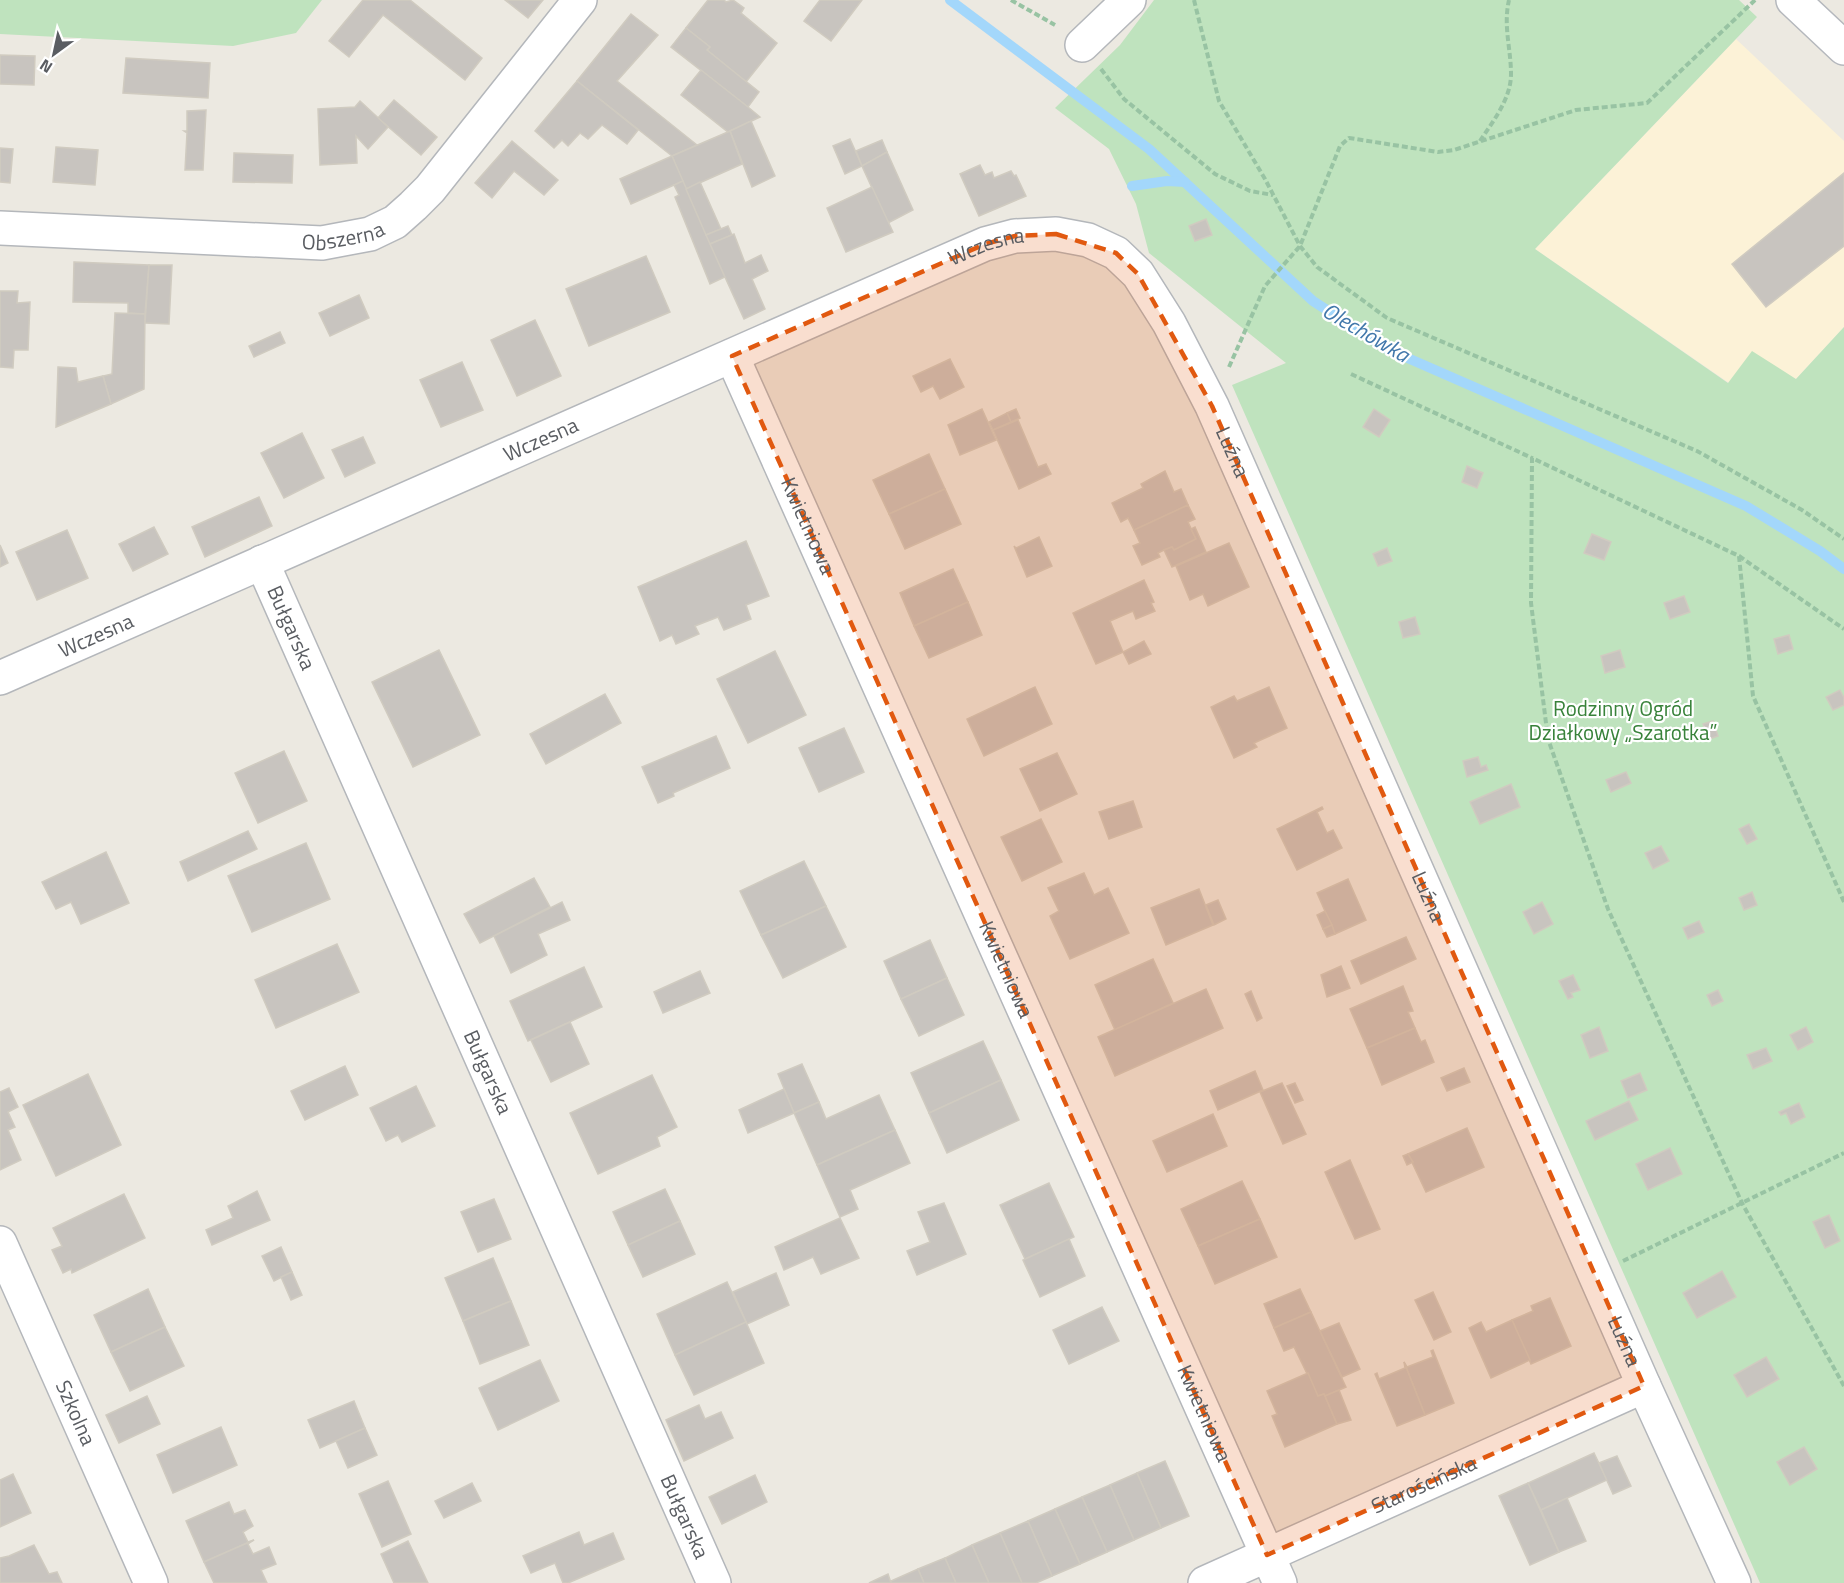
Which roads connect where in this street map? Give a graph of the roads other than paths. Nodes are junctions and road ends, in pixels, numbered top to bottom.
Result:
1 (580, 0) edge
2 (1129, 0) edge
3 (1793, 0) edge
4 (1082, 45) road end
5 (1844, 48) edge
6 (0, 228) edge
7 (1088, 240) joint
8 (732, 356) junction
9 (261, 562) junction
10 (0, 678) edge
11 (0, 1243) edge
12 (1644, 1386) junction
13 (1274, 1569) edge
14 (151, 1583) edge
15 (714, 1583) edge
16 (1205, 1583) edge
17 (1734, 1583) edge

1 - 6 street, Obszerna
2 - 4 street
3 - 5 street
7 - 8 street, Wczesna
7 - 12 street, Luźna
8 - 9 street, Wczesna
8 - 13 street, Kwietniowa
9 - 10 street, Wczesna
9 - 15 street, Bułgarska
11 - 14 street, Szkolna
12 - 13 street, Starościńska
12 - 17 street, Luźna
13 - 16 street, Starościńska

